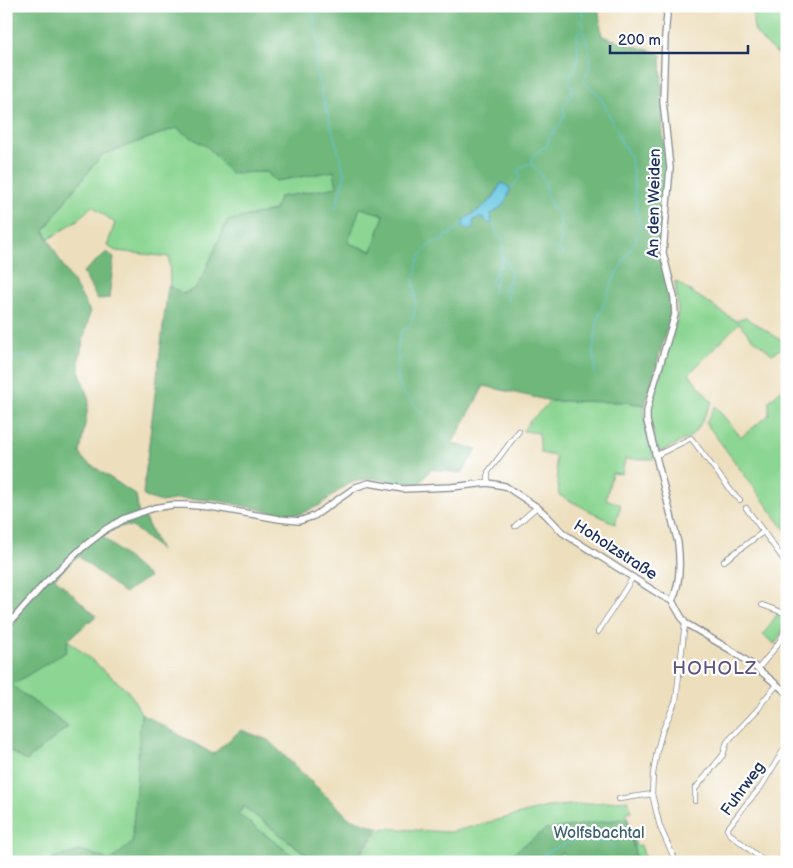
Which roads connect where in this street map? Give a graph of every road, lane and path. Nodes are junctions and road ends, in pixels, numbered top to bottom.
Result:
1 (665, 6) edge
2 (519, 431) dead end
3 (655, 455) junction
4 (488, 483) junction
5 (740, 500) dead end
6 (537, 507) junction
7 (746, 508) dead end
8 (515, 526) dead end
9 (763, 532) junction
10 (724, 561) dead end
11 (787, 564) edge
12 (633, 577) junction
13 (672, 600) junction
14 (762, 605) dead end
15 (787, 614) edge
16 (684, 622) junction
17 (787, 626) edge
18 (6, 627) edge
19 (598, 632) dead end
20 (758, 669) junction
21 (777, 685) junction
22 (787, 694) edge
23 (787, 744) edge
24 (652, 794) junction
25 (619, 799) dead end
26 (695, 801) dead end
27 (676, 862) edge
28 (765, 862) edge

1 - 3 street, An den Weiden
2 - 4 street
3 - 5 street
3 - 13 street, An den Weiden
4 - 6 street, Hoholzstraße
4 - 18 street, Hoholzstraße
6 - 8 street
6 - 12 street, Hoholzstraße
7 - 9 street
9 - 10 street
9 - 11 street
12 - 13 street, Hoholzstraße
12 - 19 street
13 - 16 street
14 - 15 street
16 - 20 street
16 - 24 street
17 - 20 street
20 - 21 street
21 - 22 street
21 - 26 street
23 - 28 street, Fuhrweg
24 - 25 street
24 - 27 street

